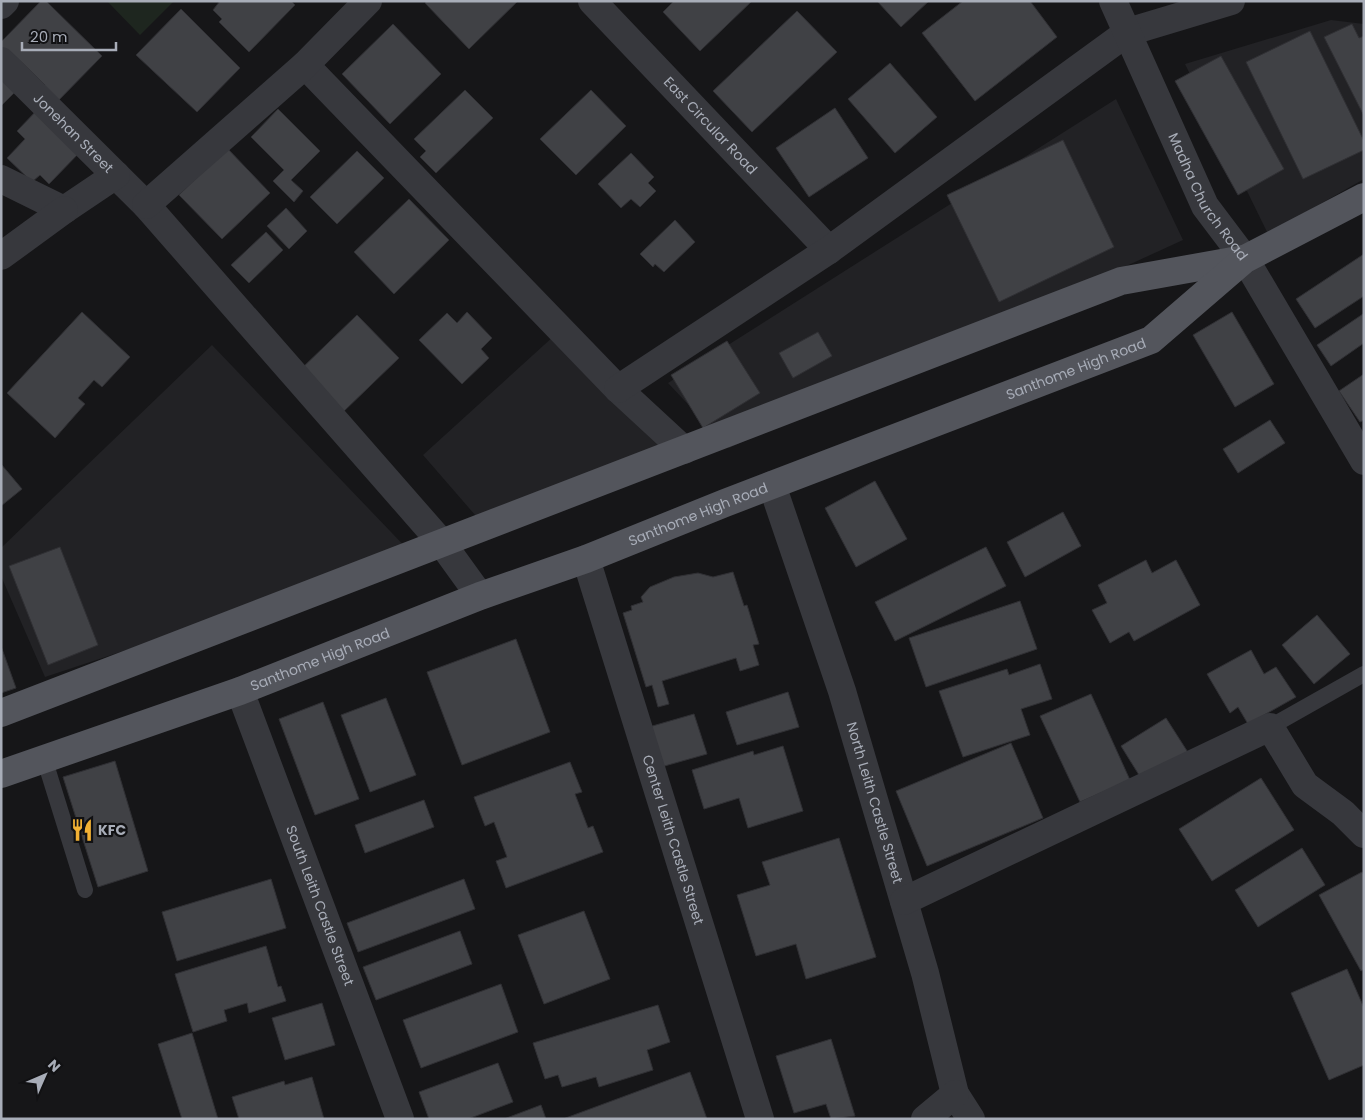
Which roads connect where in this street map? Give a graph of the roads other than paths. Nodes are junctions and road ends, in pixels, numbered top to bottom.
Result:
1 (5, 1) edge
2 (368, 1) edge
3 (592, 1) edge
4 (1113, 1) edge
5 (1231, 1) edge
6 (1, 5) edge
7 (1128, 32) junction
8 (1, 61) edge
9 (305, 66) junction
10 (116, 176) junction
11 (1, 179) edge
12 (1364, 197) edge
13 (146, 205) junction
14 (64, 210) junction
15 (829, 250) junction
16 (1, 256) edge
17 (1245, 259) junction
18 (618, 389) junction
19 (684, 450) junction
20 (1364, 461) edge
21 (772, 486) junction
22 (441, 542) junction
23 (586, 559) junction
24 (480, 596) junction
25 (1364, 674) edge
26 (240, 691) junction
27 (1, 713) edge
28 (1270, 727) junction
29 (44, 758) junction
30 (1, 774) edge
31 (1364, 834) edge
32 (84, 890) dead end
33 (904, 901) junction
34 (955, 1094) junction
35 (400, 1119) edge
36 (760, 1119) edge
37 (925, 1119) edge
38 (971, 1119) edge

1 - 6 street
2 - 9 street
3 - 15 street, East Circular Road
4 - 7 street, Madha Church Road
5 - 7 street
7 - 15 street
7 - 17 street, Madha Church Road
8 - 10 street, Jonehan Street
9 - 13 street
9 - 18 street
10 - 13 street, Jonehan Street
10 - 14 street
11 - 14 street
12 - 17 main road, Santhome High Road
13 - 22 street, Jonehan Street
14 - 16 street
15 - 18 street
17 - 19 main road
17 - 20 street, Madha Church Road
17 - 21 main road, Santhome High Road
18 - 19 street
19 - 22 main road
21 - 23 main road, Santhome High Road
21 - 33 street, North Leith Castle Street
22 - 24 street, Jonehan Street
22 - 27 main road
23 - 24 main road, Santhome High Road
23 - 36 street, Center Leith Castle Street
24 - 26 main road, Santhome High Road
25 - 28 lane
26 - 29 main road, Santhome High Road
26 - 35 street, South Leith Castle Street
28 - 31 street
28 - 33 street
29 - 30 main road, Santhome High Road
29 - 32 lane
33 - 34 street, North Leith Castle Street
34 - 37 street
34 - 38 street, North Leith Castle Street

